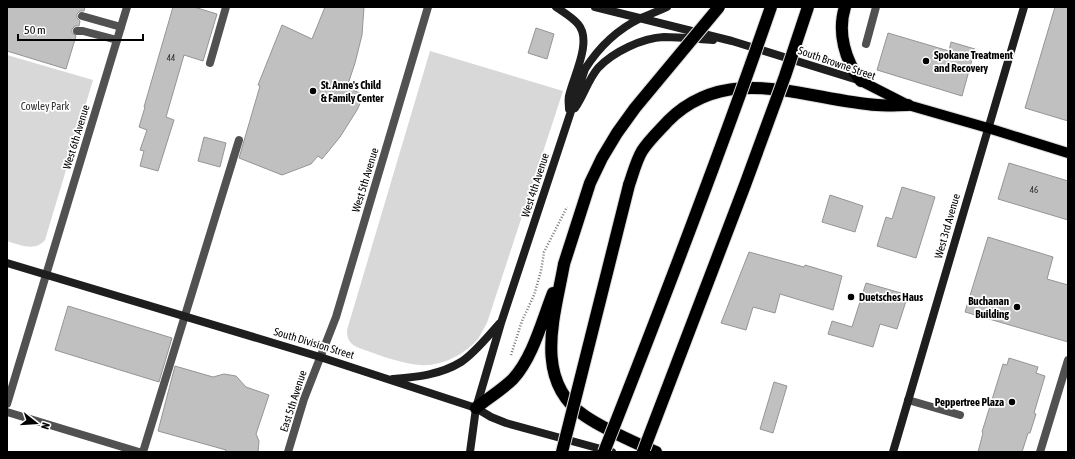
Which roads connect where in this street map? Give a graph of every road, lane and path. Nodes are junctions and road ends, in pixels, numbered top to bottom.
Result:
1 (127, 7) edge
2 (226, 7) edge
3 (428, 7) edge
4 (556, 7) edge
5 (595, 7) edge
6 (667, 7) edge
7 (719, 7) edge
8 (771, 7) edge
9 (808, 7) edge
10 (845, 7) edge
11 (876, 7) edge
12 (1024, 7) edge
13 (82, 16) dead end
14 (640, 18) junction
15 (120, 27) junction
16 (77, 31) dead end
17 (117, 40) junction
18 (732, 41) junction
19 (866, 44) dead end
20 (210, 63) dead end
21 (861, 81) junction
22 (908, 105) junction
23 (569, 116) junction
24 (988, 128) junction
25 (239, 140) dead end
26 (1068, 153) edge
27 (7, 263) edge
28 (564, 264) junction
29 (46, 274) junction
30 (186, 316) junction
31 (501, 323) junction
32 (320, 357) junction
33 (1068, 360) edge
34 (388, 380) junction
35 (908, 400) junction
36 (7, 404) edge
37 (476, 408) junction
38 (7, 412) edge
39 (960, 415) dead end
40 (139, 452) edge
41 (143, 452) edge
42 (288, 452) edge
43 (470, 452) edge
44 (562, 452) edge
45 (604, 452) edge
46 (612, 452) edge
47 (643, 452) edge
48 (652, 452) edge
49 (656, 452) edge
50 (892, 452) edge
51 (1040, 452) edge

1 - 15 street, West 6th Avenue
2 - 20 street
3 - 32 street, West 5th Avenue
4 - 23 street
5 - 14 street, South Browne Street
6 - 14 street, West 4th Avenue
7 - 28 highway, bridge
8 - 45 highway, bridge
9 - 47 highway, bridge
10 - 21 highway
11 - 19 street
12 - 24 street, West 3rd Avenue
13 - 15 street
14 - 18 street, South Browne Street
14 - 23 street, West 4th Avenue
15 - 17 street, West 6th Avenue
16 - 17 street
17 - 29 street, West 6th Avenue
18 - 21 street, South Browne Street
18 - 23 street
21 - 22 main road, South Browne Street
22 - 24 main road, South Browne Street
22 - 44 highway, bridge
23 - 31 street, West 4th Avenue
24 - 26 main road, South Browne Street
24 - 35 street, West 3rd Avenue
25 - 30 street
27 - 29 street, South Division Street
28 - 37 highway
28 - 49 highway
29 - 30 street, South Division Street
29 - 36 street, West 6th Avenue
30 - 32 street, South Division Street
30 - 41 street
31 - 34 street
31 - 37 street, West 4th Avenue
32 - 34 street, South Division Street
32 - 42 street, East 5th Avenue
33 - 51 street
34 - 37 street, South Division Street
35 - 39 street
35 - 50 street, West 3rd Avenue
37 - 43 street, West 4th Avenue
37 - 46 street, South Division Street
38 - 40 street
48 - 49 street

